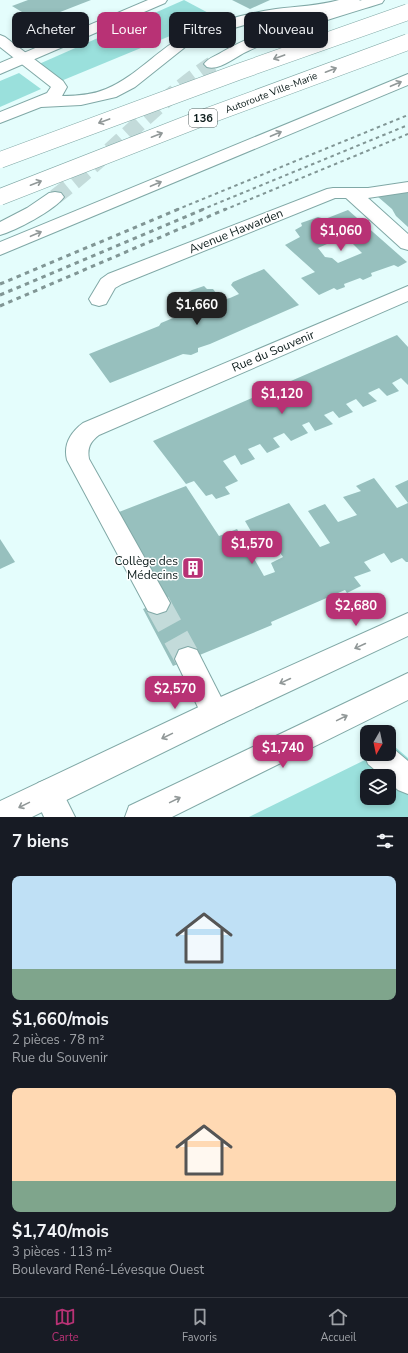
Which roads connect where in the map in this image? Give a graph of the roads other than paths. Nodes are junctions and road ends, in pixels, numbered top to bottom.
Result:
1 (160, 0) edge
2 (353, 0) edge
3 (377, 0) edge
4 (408, 12) edge
5 (0, 40) edge
6 (408, 42) edge
7 (25, 58) junction
8 (212, 64) tunnel mouth
9 (0, 69) edge
10 (408, 79) edge
11 (40, 102) junction
12 (0, 118) edge
13 (0, 160) edge
14 (408, 187) edge
15 (351, 192) junction
16 (55, 196) tunnel mouth
17 (0, 197) edge
18 (0, 230) edge
19 (408, 244) edge
20 (0, 249) edge
21 (405, 298) edge
22 (99, 299) dead end
23 (157, 603) tunnel mouth
24 (408, 624) edge
25 (188, 659) tunnel mouth
26 (408, 686) edge
27 (215, 712) junction
28 (386, 761) edge
29 (408, 780) edge
30 (54, 805) edge
31 (0, 816) edge
32 (140, 817) edge

1 - 7 main road
2 - 11 main road
3 - 8 main road
4 -> 13 main road, bridge
5 - 7 main road
17 -> 6 main road, Autoroute Ville-Marie / 136, bridge
7 - 9 main road
7 - 11 main road
20 -> 10 main road
11 - 12 main road
14 - 15 main road, Avenue Hawarden
15 - 19 main road
15 - 22 main road, Avenue Hawarden
16 - 18 main road
21 - 23 main road, Rue du Souvenir
24 -> 27 main road
25 - 27 main road
32 -> 26 main road
27 -> 30 main road
28 - 29 main road
30 -> 31 main road

